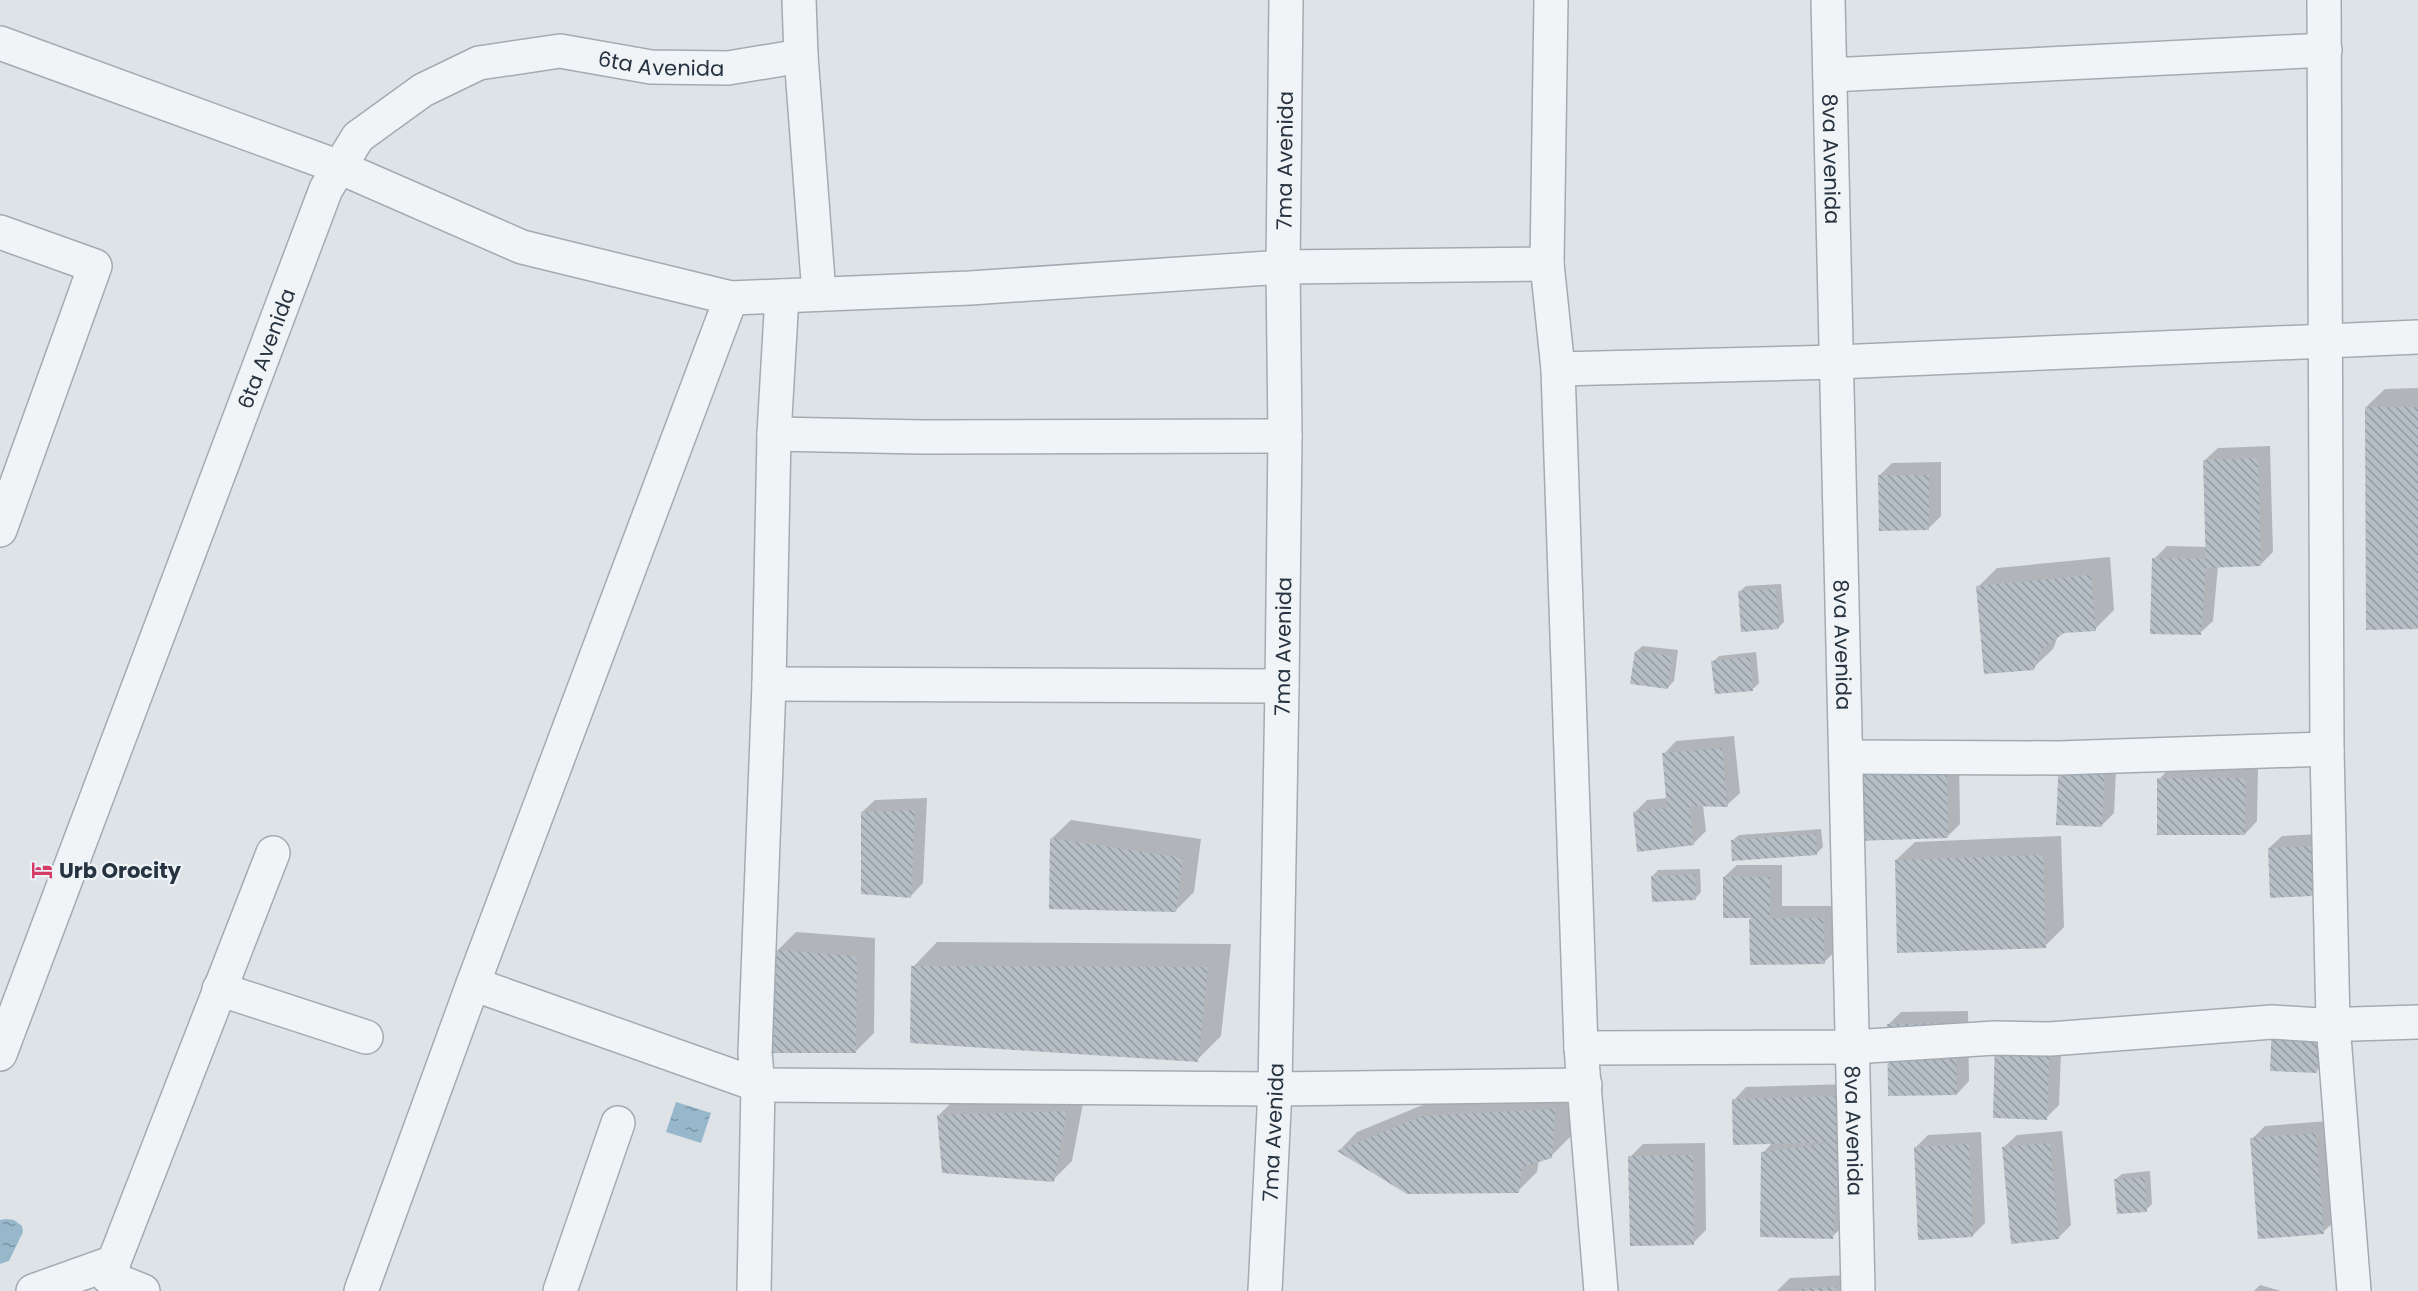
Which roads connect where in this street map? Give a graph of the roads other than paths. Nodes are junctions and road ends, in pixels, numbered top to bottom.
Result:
1 (799, 0) edge
2 (1287, 0) edge
3 (1551, 0) edge
4 (1828, 0) edge
5 (2324, 0) edge
6 (0, 43) edge
7 (2325, 50) junction
8 (801, 56) junction
9 (1830, 75) junction
10 (339, 167) junction
11 (0, 232) edge
12 (1547, 264) junction
13 (1283, 267) junction
14 (819, 294) junction
15 (782, 296) junction
16 (731, 298) junction
17 (2418, 337) edge
18 (2326, 340) junction
19 (1837, 362) junction
20 (1558, 369) junction
21 (774, 434) junction
22 (1285, 435) junction
23 (0, 530) edge
24 (769, 684) junction
25 (1282, 686) junction
26 (2327, 749) junction
27 (1846, 757) junction
28 (273, 853) dead end
29 (473, 984) junction
30 (219, 989) junction
31 (2418, 1022) edge
32 (2333, 1024) junction
33 (366, 1036) dead end
34 (1852, 1047) junction
35 (1581, 1048) junction
36 (0, 1054) edge
37 (758, 1085) junction
38 (1585, 1085) junction
39 (1275, 1089) junction
40 (618, 1123) dead end
41 (114, 1262) junction
42 (33, 1291) edge
43 (143, 1291) edge
44 (360, 1291) edge
45 (560, 1291) edge
46 (754, 1291) edge
47 (1265, 1291) edge
48 (1601, 1291) edge
49 (1858, 1291) edge
50 (2354, 1291) edge

1 - 8 street
2 - 13 street, 7ma Avenida
3 - 12 street
4 - 9 street, 8va Avenida
5 - 7 street
6 - 10 street
7 - 9 street
7 - 18 street
8 - 10 street, 6ta Avenida
8 - 14 street
9 - 19 street, 8va Avenida
10 - 16 street
10 - 36 street, 6ta Avenida
11 - 23 street
12 - 13 street
12 - 20 street
13 - 14 street
13 - 22 street, 7ma Avenida
14 - 15 street
15 - 16 street
15 - 21 street
16 - 29 street
17 - 18 street
18 - 19 street
18 - 26 street
19 - 20 street
19 - 27 street, 8va Avenida
20 - 35 street
21 - 22 street
21 - 24 street
22 - 25 street, 7ma Avenida
24 - 25 street
24 - 37 street
25 - 39 street, 7ma Avenida
26 - 27 street
26 - 32 street
27 - 34 street, 8va Avenida
28 - 30 street
29 - 37 street
29 - 44 street
30 - 33 street
30 - 41 street
31 - 32 street
32 - 34 street
32 - 50 street
34 - 35 street
34 - 49 street, 8va Avenida
35 - 38 street
37 - 39 street
37 - 46 street
38 - 39 street
38 - 48 street
39 - 47 street, 7ma Avenida
40 - 45 street
41 - 42 street
41 - 43 street

